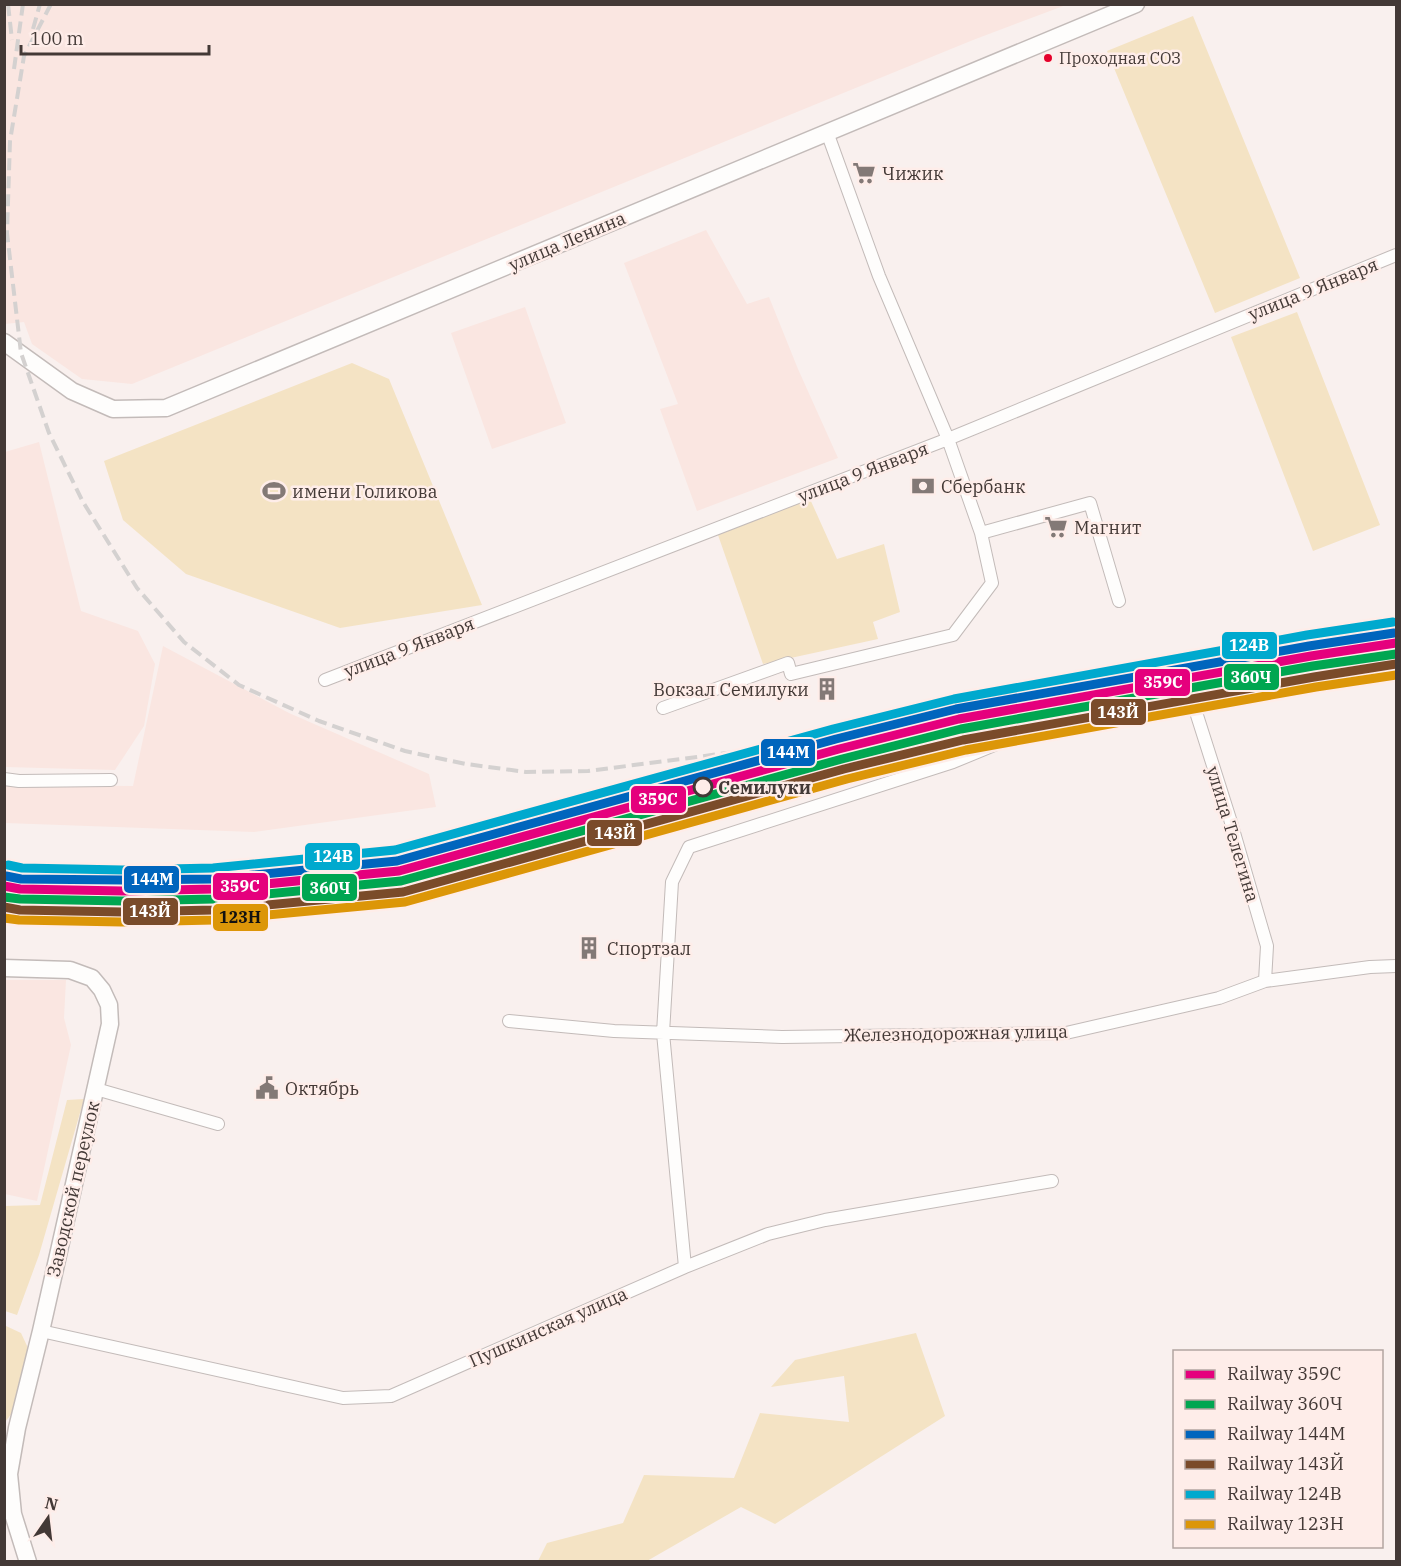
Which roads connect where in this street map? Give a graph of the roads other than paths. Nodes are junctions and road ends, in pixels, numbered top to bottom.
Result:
1 (1136, 4) edge
2 (826, 132) junction
3 (1396, 255) edge
4 (4, 342) edge
5 (948, 439) junction
6 (981, 533) junction
7 (1119, 601) dead end
8 (1396, 662) edge
9 (325, 680) dead end
10 (1188, 687) junction
11 (663, 708) dead end
12 (4, 779) edge
13 (111, 780) dead end
14 (1396, 966) edge
15 (4, 968) edge
16 (1265, 981) junction
17 (509, 1021) dead end
18 (663, 1033) junction
19 (96, 1089) junction
20 (218, 1124) dead end
21 (1052, 1181) dead end
22 (685, 1267) junction
23 (40, 1331) junction
24 (7, 1491) edge
25 (4, 1512) edge
26 (28, 1562) edge

1 - 2 street, улица Ленина
2 - 4 street, улица Ленина
2 - 5 street
3 - 5 street, улица 9 Января
5 - 6 street
5 - 9 street, улица 9 Января
6 - 7 street
6 - 11 street
8 - 10 street
10 - 16 street, улица Телегина
10 - 18 street
12 - 13 street
14 - 16 street, Железнодорожная улица
15 - 19 street, Заводской переулок
16 - 18 street, Железнодорожная улица
17 - 18 street, Железнодорожная улица
18 - 22 street
19 - 20 street
19 - 23 street, Заводской переулок
21 - 22 street, Пушкинская улица
22 - 23 street, Пушкинская улица
23 - 24 street, Заводской переулок
24 - 25 street
24 - 26 street, Заводской переулок

